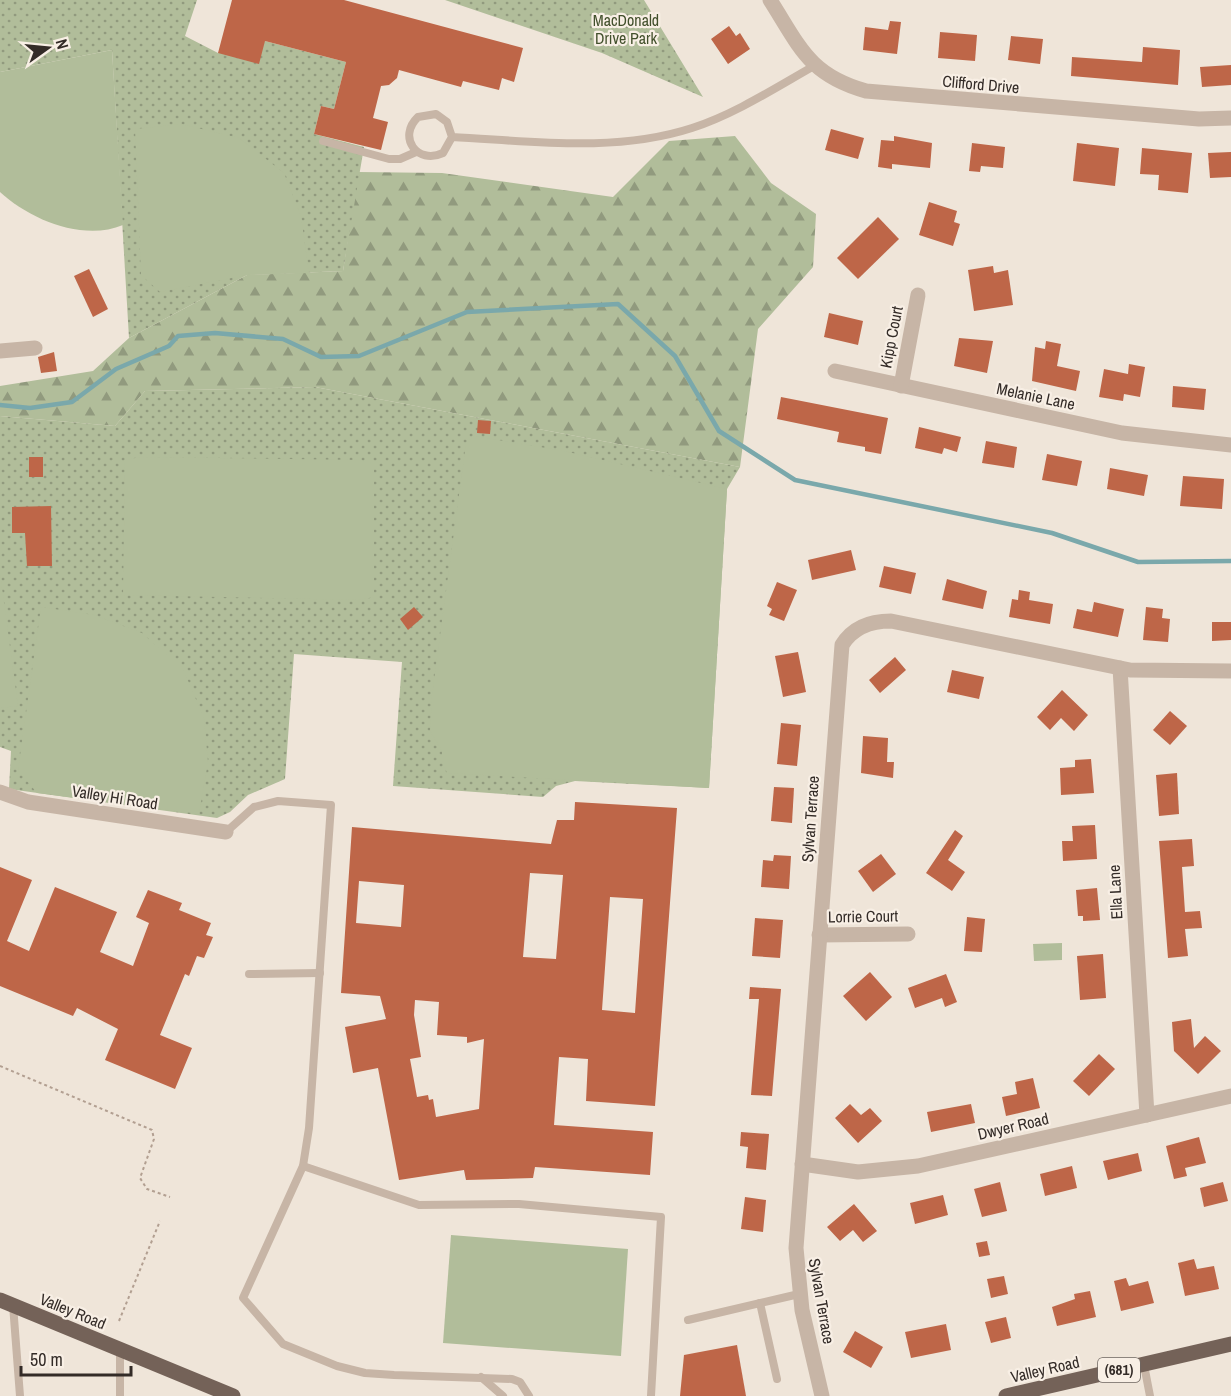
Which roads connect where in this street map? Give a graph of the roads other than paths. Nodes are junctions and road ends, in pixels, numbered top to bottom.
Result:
1 (770, 0) edge
2 (814, 66) junction
3 (1231, 118) edge
4 (452, 137) junction
5 (323, 141) dead end
6 (416, 152) junction
7 (918, 296) dead end
8 (35, 348) dead end
9 (0, 351) edge
10 (835, 371) dead end
11 (901, 386) junction
12 (1231, 445) edge
13 (1120, 668) junction
14 (1231, 671) edge
15 (0, 792) edge
16 (226, 832) joint
17 (908, 934) dead end
18 (819, 935) junction
19 (320, 973) junction
20 (249, 974) dead end
21 (1231, 1095) edge
22 (1147, 1115) junction
23 (802, 1164) junction
24 (303, 1166) junction
25 (799, 1294) junction
26 (6, 1303) edge
27 (760, 1303) junction
28 (688, 1320) dead end
29 (1230, 1348) edge
30 (120, 1349) junction
31 (1143, 1365) junction
32 (481, 1377) junction
33 (777, 1379) dead end
34 (1028, 1394) edge
35 (20, 1396) edge
36 (120, 1396) edge
37 (233, 1396) edge
38 (503, 1396) edge
39 (529, 1396) edge
40 (651, 1396) edge
41 (822, 1396) edge
42 (1006, 1396) edge
43 (1150, 1396) edge

1 - 2 street, Clifford Drive
2 - 3 street, Clifford Drive
2 - 4 lane
4 - 6 lane
4 - 6 lane
5 - 6 lane
7 - 11 street, Kipp Court
8 - 9 street
10 - 11 street, Melanie Lane
11 - 12 street, Melanie Lane
13 - 14 street, Sylvan Terrace
13 - 18 street, Sylvan Terrace
13 - 22 street, Ella Lane
15 - 16 street, Valley Hi Road
16 - 19 lane
17 - 18 street, Lorrie Court
18 - 23 street, Sylvan Terrace
19 - 20 lane
19 - 24 lane
21 - 22 street, Dwyer Road
22 - 23 street, Dwyer Road
23 - 25 street, Sylvan Terrace
24 - 32 lane
24 - 40 lane
25 - 27 lane
25 - 41 street, Sylvan Terrace
26 - 30 main road, Valley Road
26 - 35 lane
27 - 28 lane
27 - 33 lane
29 - 31 main road, Valley Road / (681)
30 - 36 lane
30 - 37 main road, Valley Road
31 - 34 main road, Valley Road / (681)
31 - 43 lane
32 - 38 lane
32 - 39 lane
34 - 42 main road, Valley Road / (681)

